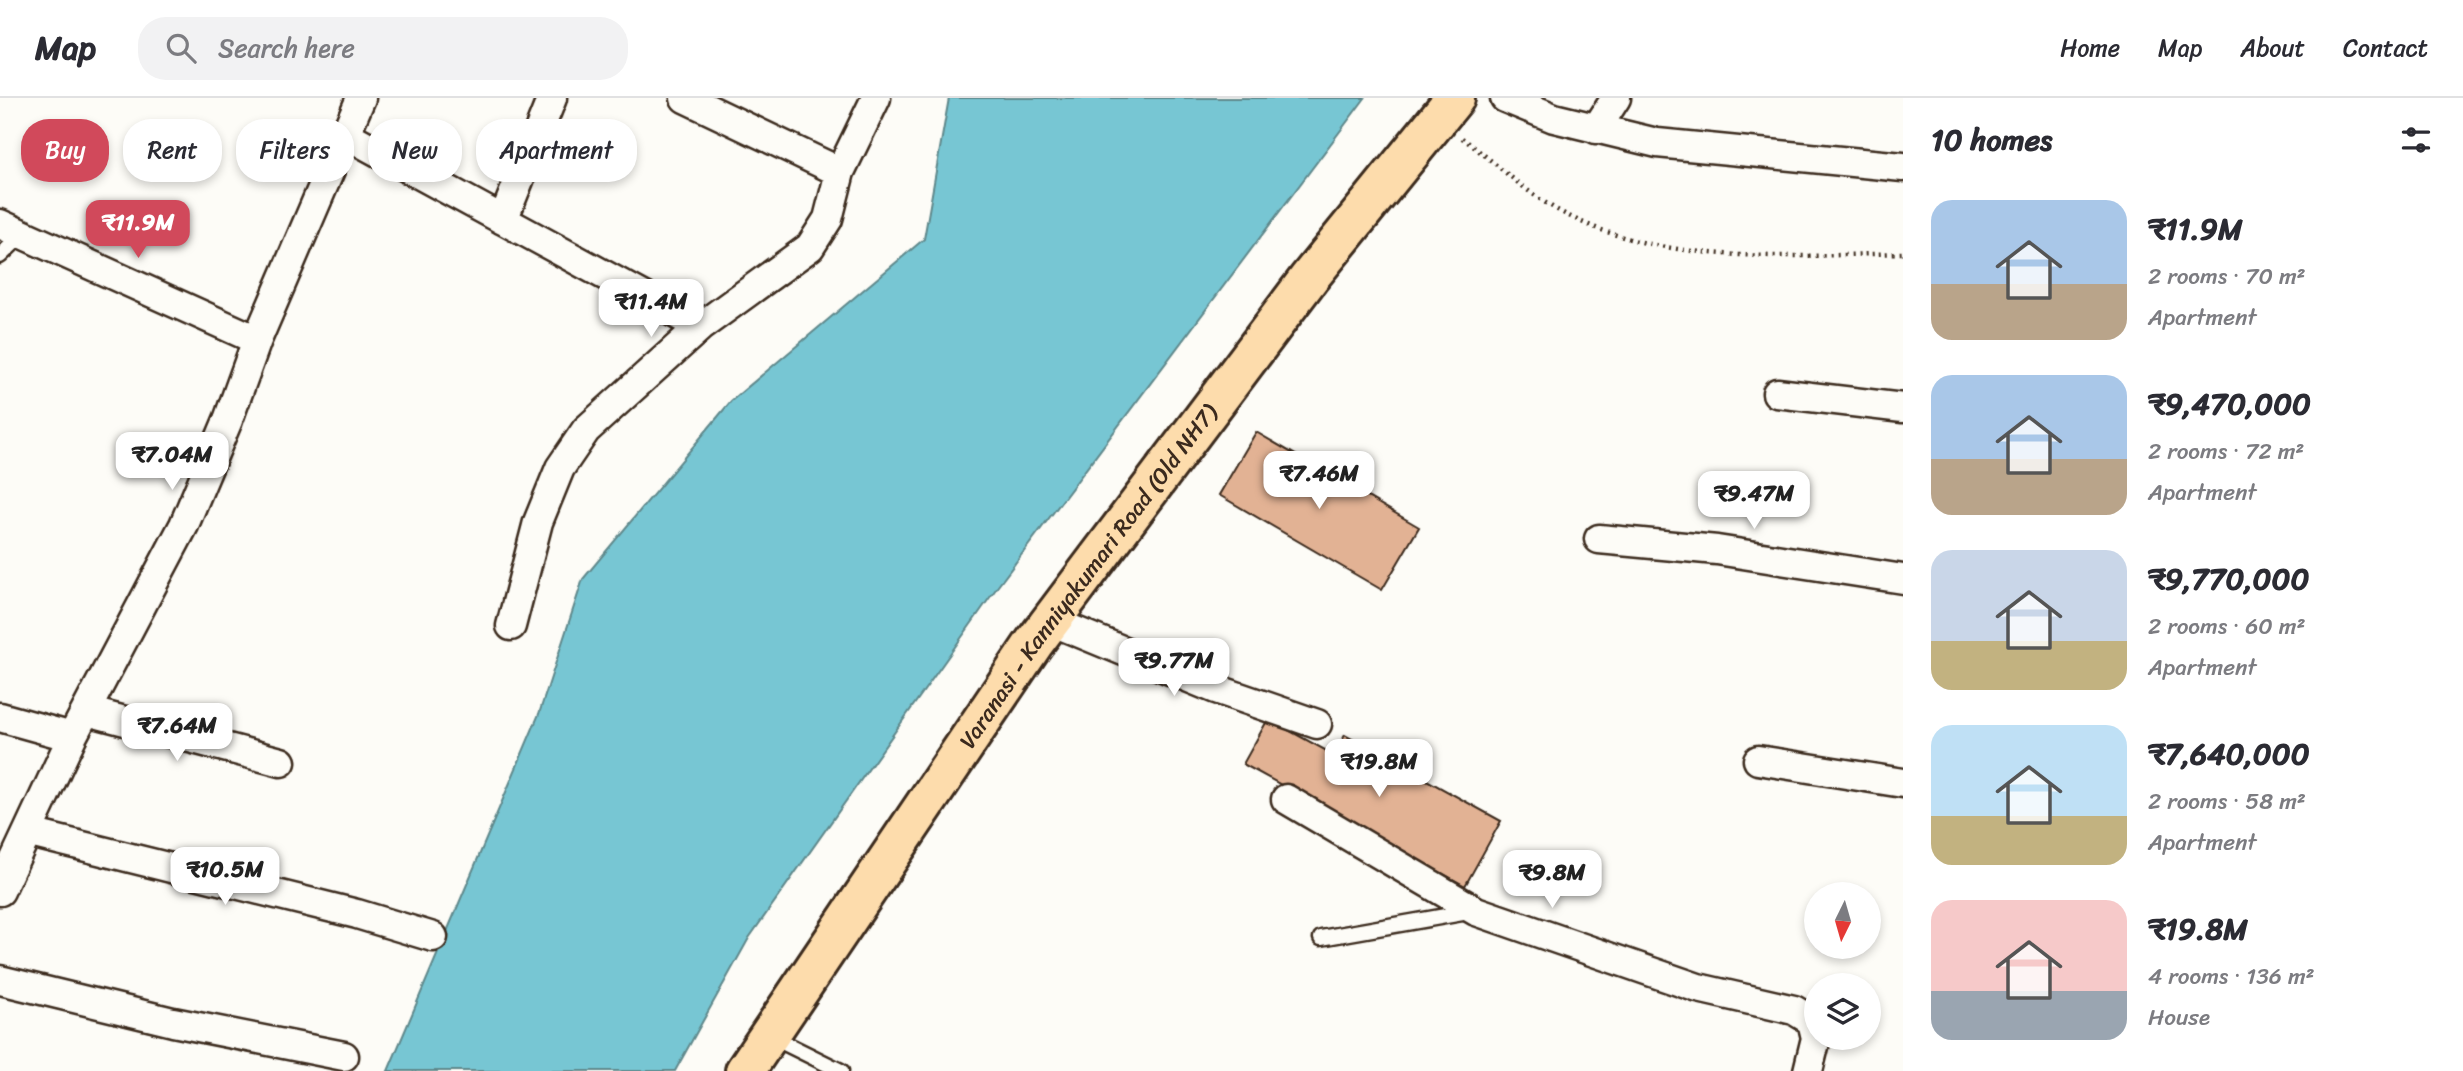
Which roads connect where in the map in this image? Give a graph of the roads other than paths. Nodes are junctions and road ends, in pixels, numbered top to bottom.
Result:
1 (361, 98) edge
2 (552, 98) edge
3 (685, 98) edge
4 (876, 98) edge
5 (1505, 98) edge
6 (1616, 98) edge
7 (1446, 108) edge
8 (353, 119) edge
9 (1595, 130) junction
10 (354, 139) edge
11 (1903, 167) edge
12 (840, 172) junction
13 (326, 182) edge
14 (503, 220) junction
15 (11, 230) edge
16 (0, 256) edge
17 (701, 327) junction
18 (257, 340) junction
19 (1777, 393) dead end
20 (1903, 408) edge
21 (1599, 540) dead end
22 (1903, 579) edge
23 (1051, 621) junction
24 (511, 626) dead end
25 (87, 711) junction
26 (0, 717) edge
27 (1317, 724) dead end
28 (72, 737) junction
29 (1758, 760) dead end
30 (281, 762) dead end
31 (1903, 783) edge
32 (1286, 799) dead end
33 (30, 833) junction
34 (5, 862) edge
35 (0, 891) edge
36 (1476, 911) junction
37 (433, 937) dead end
38 (1321, 938) dead end
39 (0, 980) edge
40 (769, 1036) junction
41 (344, 1056) dead end
42 (745, 1071) edge
43 (841, 1071) edge
44 (1808, 1071) edge

1 - 8 street
2 - 14 street
3 - 12 street
4 - 12 street
5 - 9 street
6 - 9 street
7 - 23 main road, Varanasi - Kanniyakumari Road (Old NH7)
9 - 11 street
10 - 14 street
12 - 17 street
13 - 18 street
14 - 17 street
15 - 16 lane
15 - 18 street
17 - 24 street
18 - 25 street
19 - 20 street
21 - 22 street
23 - 27 street
23 - 40 main road, Varanasi - Kanniyakumari Road (Old NH7)
25 - 28 street
25 - 30 street
26 - 28 street
28 - 33 street
29 - 31 street
32 - 36 street
33 - 34 street
33 - 37 street
34 - 35 street
36 - 38 lane
36 - 44 street
39 - 41 street
40 - 42 main road, Varanasi - Kanniyakumari Road (Old NH7)
40 - 43 lane

